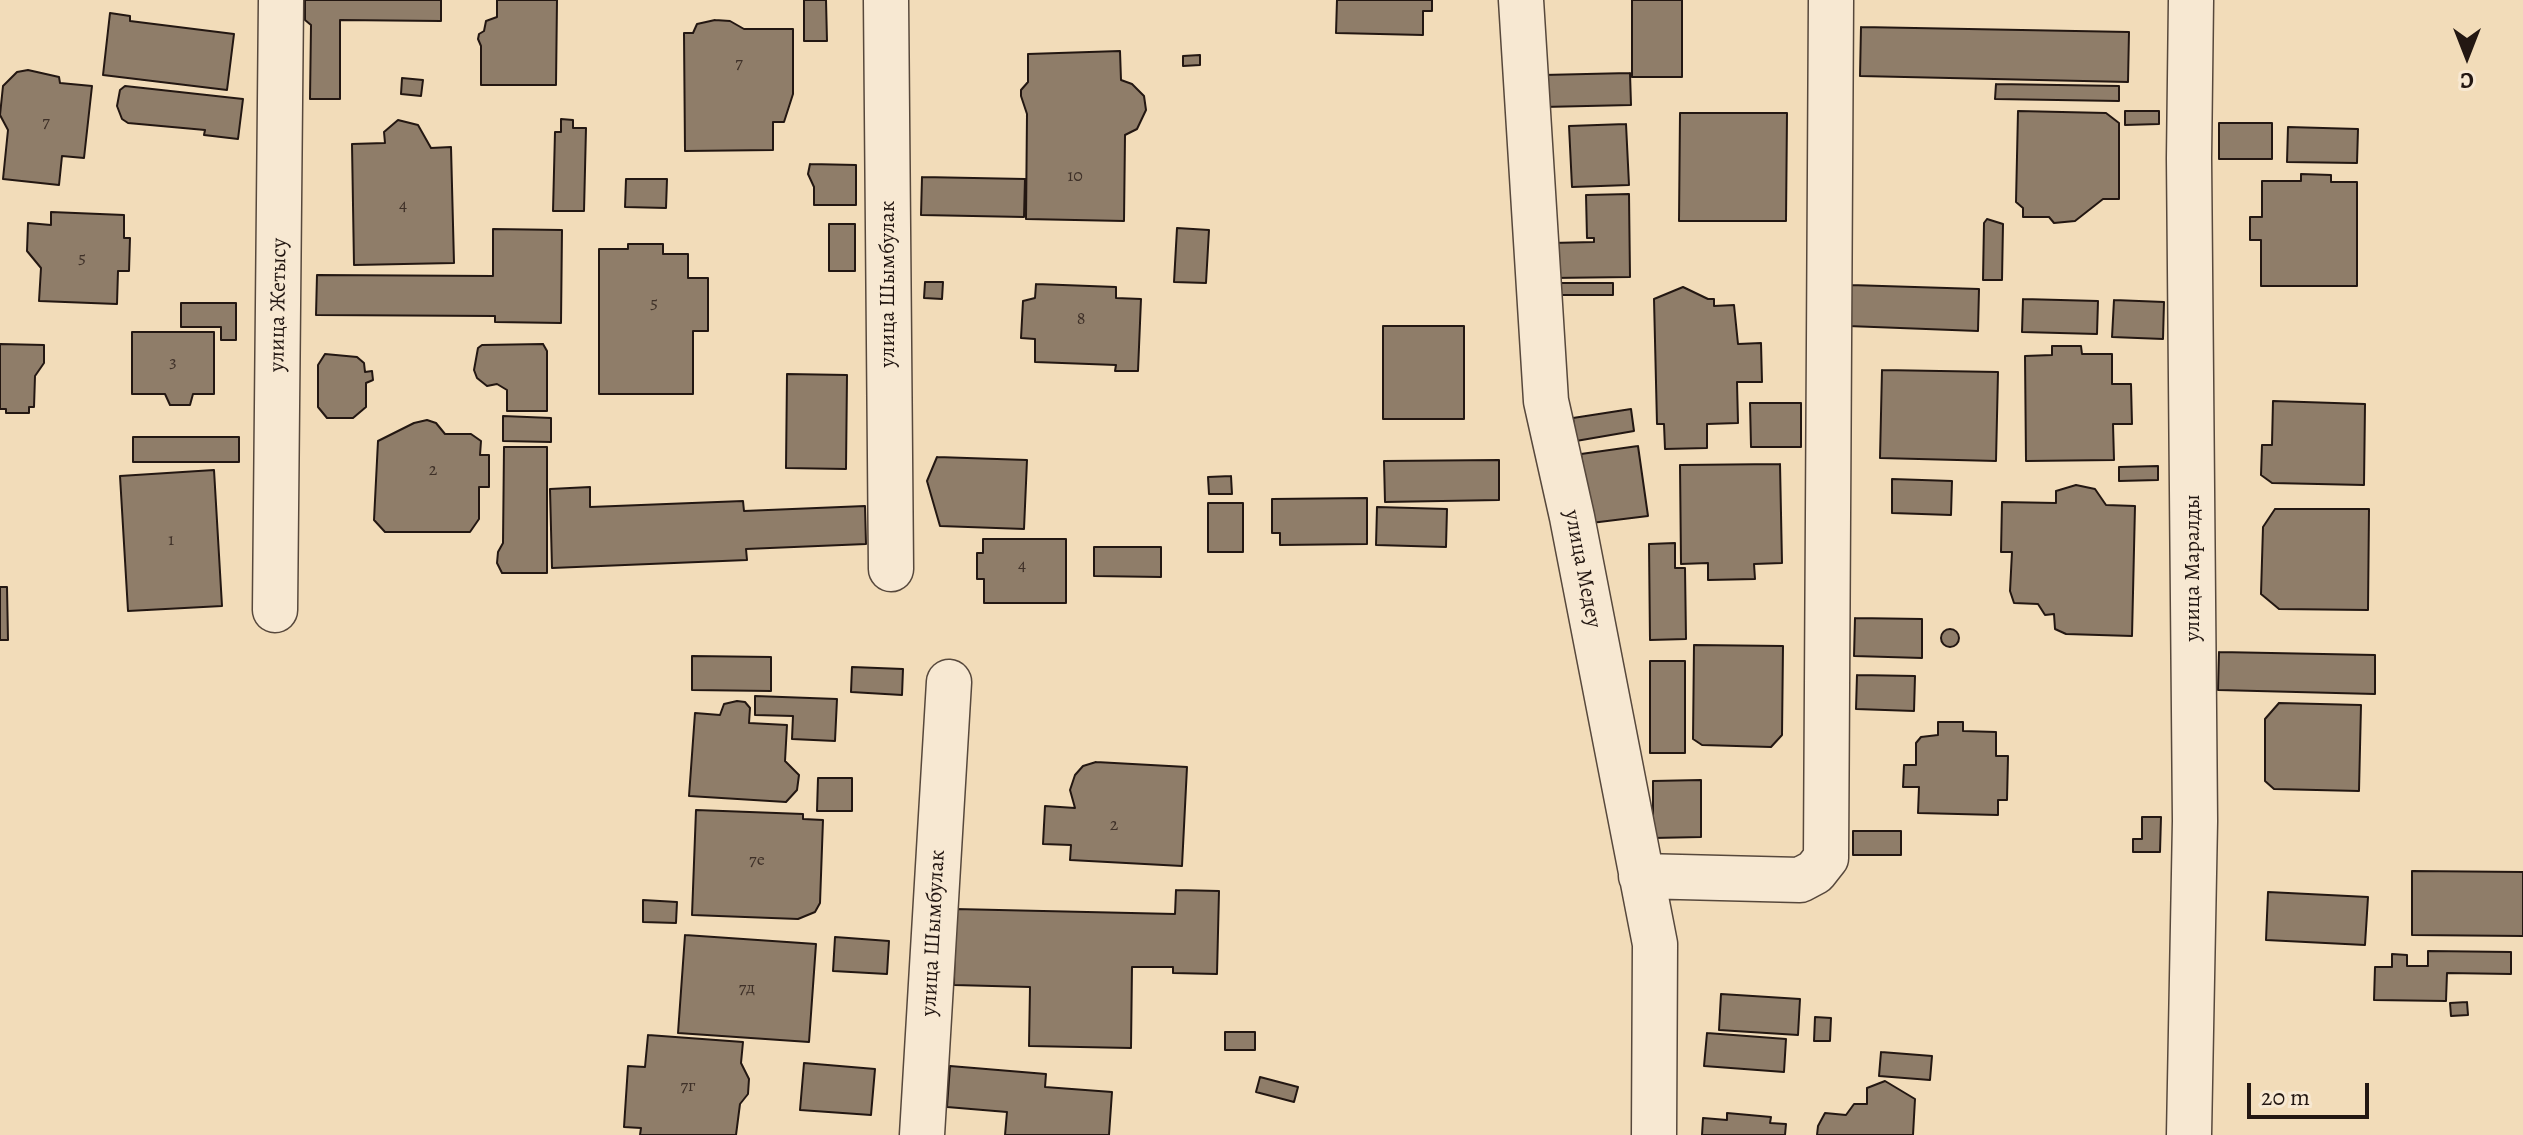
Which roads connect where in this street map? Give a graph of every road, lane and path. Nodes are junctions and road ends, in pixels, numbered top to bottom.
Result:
1 (281, 0) edge
2 (886, 0) edge
3 (1521, 0) edge
4 (1831, 0) edge
5 (2191, 0) edge
6 (891, 569) dead end
7 (275, 610) dead end
8 (949, 682) dead end
9 (1641, 876) junction
10 (922, 1135) edge
11 (1654, 1135) edge
12 (2189, 1135) edge

1 - 7 street, улица Жетысу
2 - 6 street, улица Шымбулак
3 - 9 street, улица Медеу
4 - 9 street
5 - 12 street, улица Маралды
8 - 10 street, улица Шымбулак
9 - 11 street, улица Медеу

